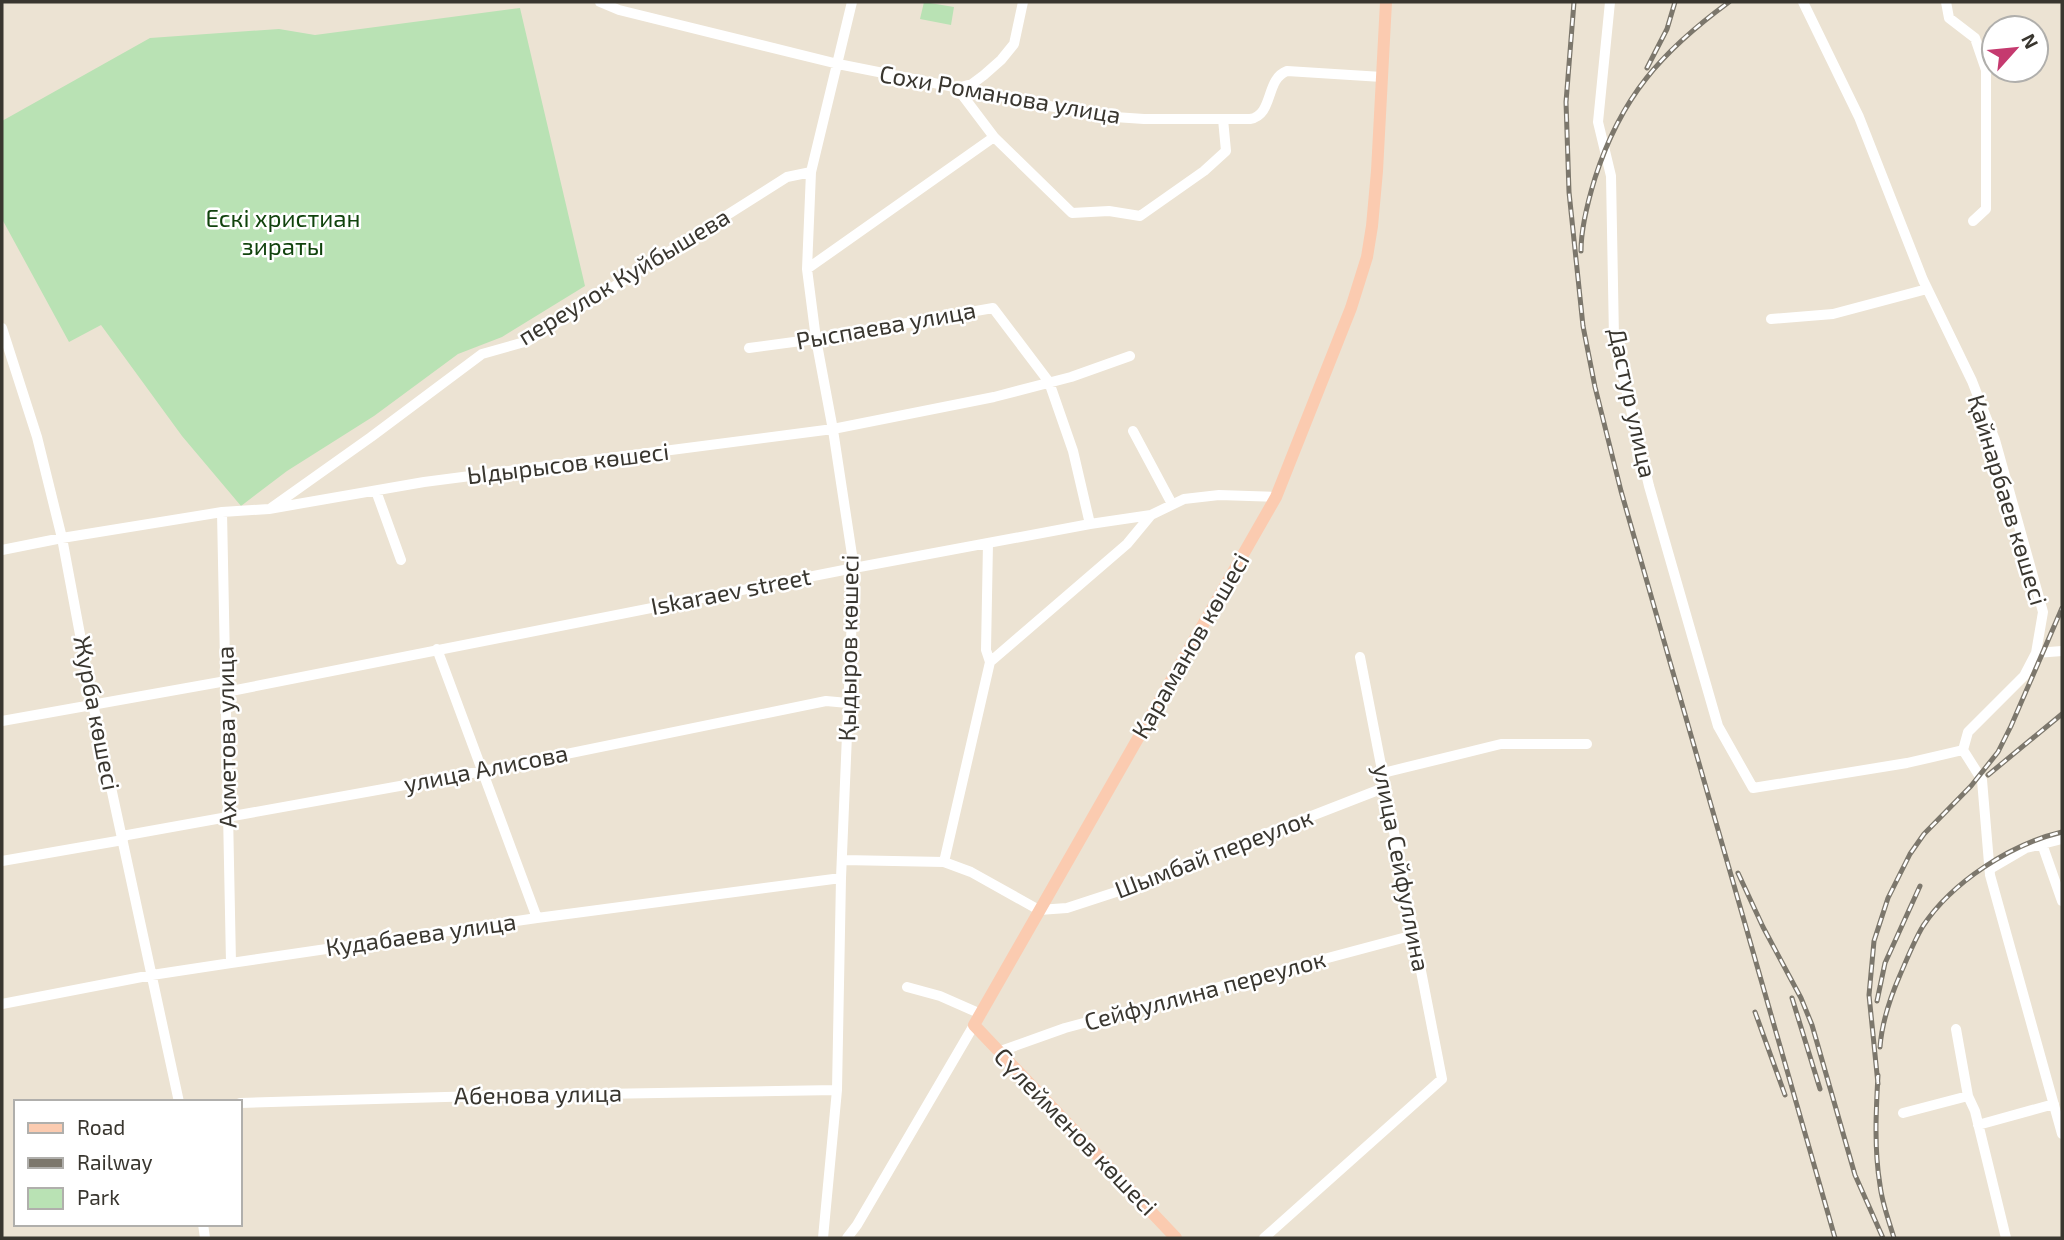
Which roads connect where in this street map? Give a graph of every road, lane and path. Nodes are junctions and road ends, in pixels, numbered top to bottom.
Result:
1 (600, 2) edge
2 (852, 2) edge
3 (1023, 2) edge
4 (1386, 2) edge
5 (1610, 2) edge
6 (1803, 2) edge
7 (1946, 2) edge
8 (838, 64) junction
9 (1382, 77) junction
10 (957, 88) junction
11 (1223, 119) junction
12 (994, 137) junction
13 (811, 172) junction
14 (1973, 221) dead end
15 (807, 270) junction
16 (1927, 289) junction
17 (1771, 319) dead end
18 (2, 328) edge
19 (817, 339) junction
20 (749, 348) dead end
21 (1130, 356) dead end
22 (1049, 383) junction
23 (833, 429) junction
24 (1133, 430) dead end
25 (376, 491) junction
26 (1276, 497) junction
27 (1172, 505) junction
28 (269, 509) junction
29 (222, 512) junction
30 (1151, 515) junction
31 (1090, 524) junction
32 (62, 538) junction
33 (988, 543) junction
34 (2, 551) edge
35 (401, 560) dead end
36 (854, 568) junction
37 (437, 649) junction
38 (2062, 651) edge
39 (2036, 653) junction
40 (1360, 657) dead end
41 (990, 662) junction
42 (226, 686) junction
43 (848, 703) junction
44 (93, 704) junction
45 (2, 721) edge
46 (1587, 744) dead end
47 (1963, 750) junction
48 (482, 771) junction
49 (1383, 772) junction
50 (1386, 787) junction
51 (229, 817) junction
52 (122, 838) junction
53 (2062, 839) edge
54 (2042, 844) junction
55 (843, 860) junction
56 (2, 861) edge
57 (944, 862) junction
58 (1990, 872) junction
59 (841, 878) junction
60 (2062, 901) edge
61 (1039, 910) junction
62 (537, 918) junction
63 (1414, 935) junction
64 (231, 963) junction
65 (152, 975) junction
66 (908, 987) dead end
67 (2, 1004) edge
68 (981, 1014) junction
69 (974, 1025) junction
70 (1956, 1029) dead end
71 (998, 1052) junction
72 (837, 1090) junction
73 (1968, 1096) junction
74 (179, 1100) edge
75 (242, 1102) edge
76 (2054, 1104) junction
77 (1903, 1113) dead end
78 (1978, 1125) junction
79 (2062, 1134) edge
80 (822, 1238) edge
81 (847, 1238) edge
82 (1176, 1238) edge
83 (1264, 1238) edge
84 (2006, 1238) edge

1 - 8 street, Сохи Романова улица
2 - 8 street, Қыдыров көшесі
3 - 10 street
4 - 9 main road, Қараманов көшесі
5 - 47 street, Дастур улица
6 - 16 street, Қайнарбаев көшесі
7 - 14 street
8 - 10 street, Сохи Романова улица
8 - 13 street, Қыдыров көшесі
9 - 11 street, Сохи Романова улица
9 - 26 main road, Қараманов көшесі
10 - 11 street, Сохи Романова улица
10 - 12 street
11 - 12 street
12 - 15 street
13 - 15 street, Қыдыров көшесі
13 - 28 street, переулок Куйбышева
15 - 19 street, Қыдыров көшесі
16 - 17 street
16 - 39 street, Қайнарбаев көшесі
18 - 32 street, Журба көшесі
19 - 20 street, Рыспаева улица
19 - 22 street, Рыспаева улица
19 - 23 street, Қыдыров көшесі
21 - 22 street, Ыдырысов көшесі
22 - 23 street, Ыдырысов көшесі
22 - 31 street, Рыспаева улица
23 - 25 street, Ыдырысов көшесі
23 - 36 street, Қыдыров көшесі
24 - 27 street
25 - 28 street, Ыдырысов көшесі
25 - 35 street
26 - 27 street, Iskaraev street
26 - 61 main road, Қараманов көшесі
27 - 30 street, Iskaraev street
28 - 29 street, Ыдырысов көшесі
29 - 32 street, Ыдырысов көшесі
29 - 42 street, Ахметова улица
30 - 31 street, Iskaraev street
30 - 41 street
31 - 33 street, Iskaraev street
32 - 34 street, Ыдырысов көшесі
32 - 44 street, Журба көшесі
33 - 36 street, Iskaraev street
33 - 41 street
36 - 37 street, Iskaraev street
36 - 43 street, Қыдыров көшесі
37 - 42 street, Iskaraev street
37 - 48 street
38 - 39 street
39 - 47 street, Қайнарбаев көшесі
40 - 49 street, улица Сейфуллина
41 - 57 street
42 - 44 street, Iskaraev street
42 - 51 street, Ахметова улица
43 - 48 street, улица Алисова
43 - 55 street, Қыдыров көшесі
44 - 45 street, Iskaraev street
44 - 52 street, Журба көшесі
46 - 49 street
47 - 58 street
48 - 51 street, улица Алисова
48 - 62 street
49 - 50 street, улица Сейфуллина
50 - 61 street, Шымбай переулок
50 - 63 street, улица Сейфуллина
51 - 52 street, улица Алисова
51 - 64 street, Ахметова улица
52 - 56 street, улица Алисова
52 - 65 street, Журба көшесі
53 - 54 street
54 - 58 street
54 - 60 street
55 - 57 street
55 - 59 street, Қыдыров көшесі
57 - 61 street
58 - 76 street
59 - 62 street, Кудабаева улица
59 - 72 street, Қыдыров көшесі
61 - 68 main road, Қараманов көшесі
62 - 64 street, Кудабаева улица
63 - 71 street, Сейфуллина переулок
63 - 83 street, улица Сейфуллина
64 - 65 street, Кудабаева улица
65 - 67 street, Кудабаева улица
65 - 74 street, Журба көшесі
66 - 68 street
68 - 69 main road, Қараманов көшесі
69 - 71 main road, Сүлейменов көшесі
69 - 81 street, Қараманов көшесі
70 - 73 street
71 - 82 main road, Сүлейменов көшесі
72 - 75 street, Абенова улица
72 - 80 street, Қыдыров көшесі
73 - 77 street
73 - 78 street
76 - 78 street
76 - 79 street
78 - 84 street

